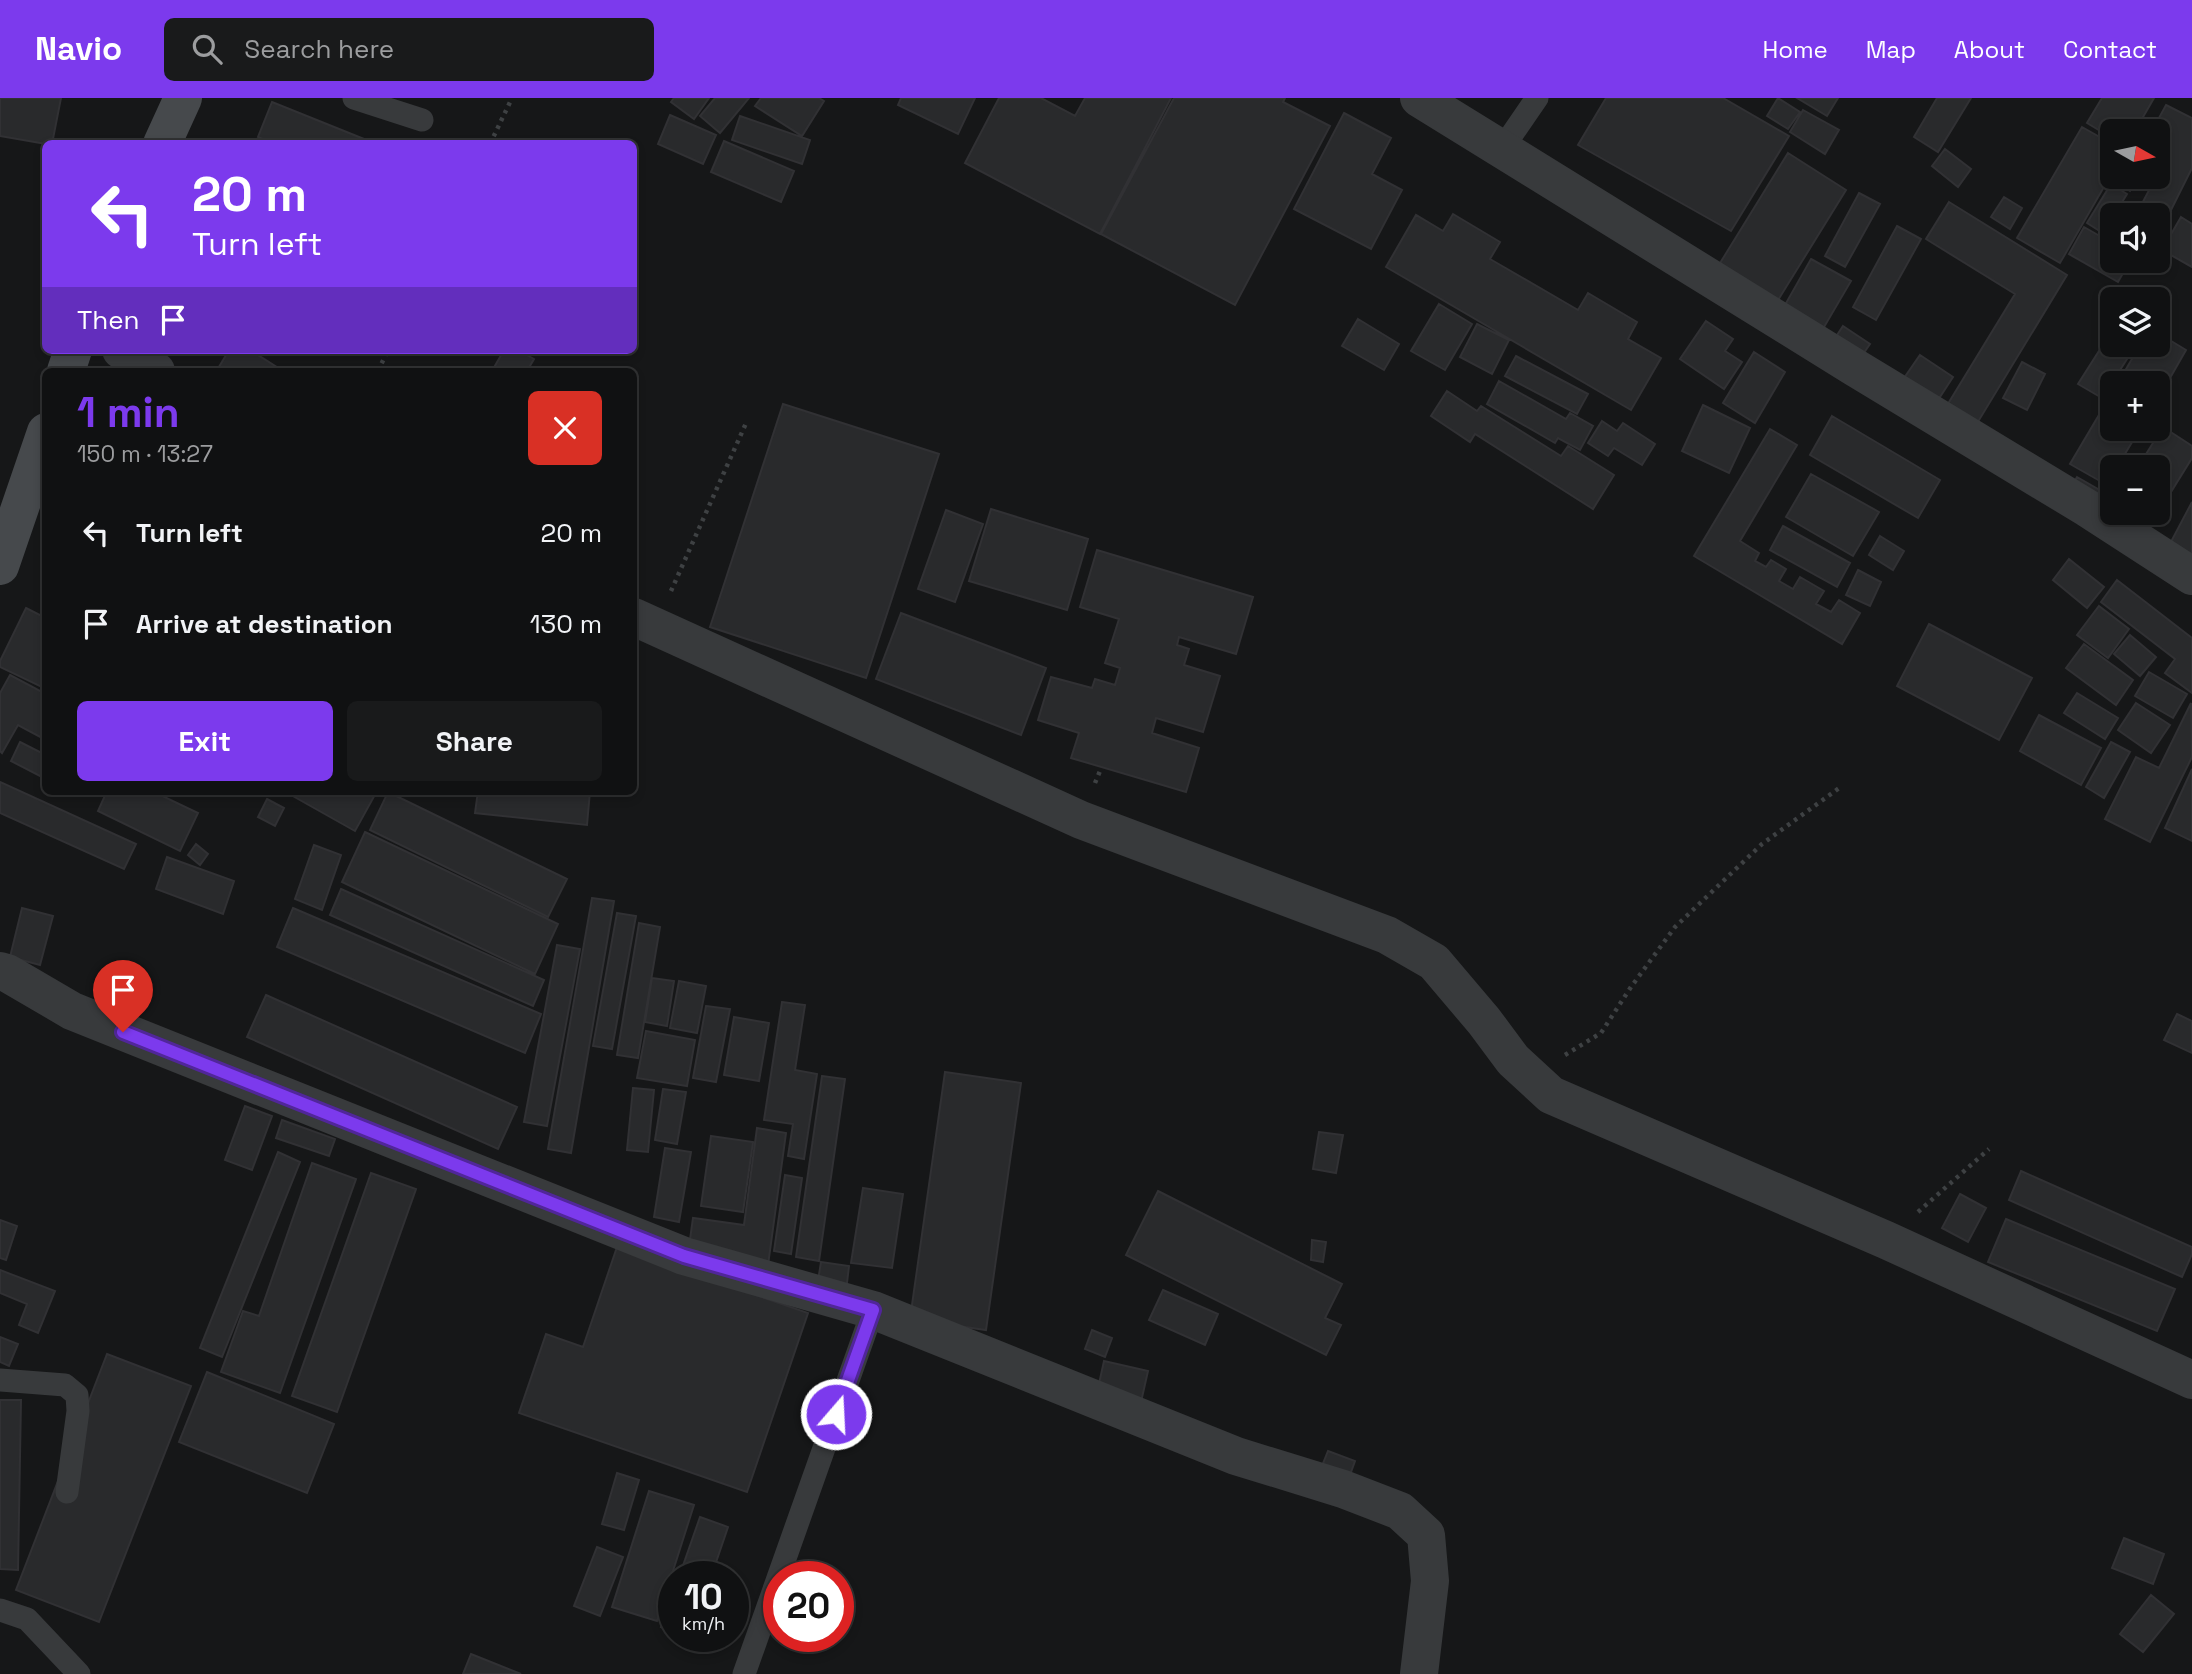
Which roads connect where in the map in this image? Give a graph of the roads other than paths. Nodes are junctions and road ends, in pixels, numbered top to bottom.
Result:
1 (183, 98) edge
2 (354, 98) edge
3 (1419, 98) edge
4 (1536, 98) edge
5 (422, 120) dead end
6 (164, 140) edge
7 (1502, 149) junction
8 (128, 354) edge
9 (151, 368) edge
10 (42, 444) edge
11 (0, 566) edge
12 (2192, 576) edge
13 (644, 622) edge
14 (0, 971) edge
15 (873, 1310) junction
16 (0, 1380) edge
17 (2192, 1380) edge
18 (67, 1492) dead end
19 (0, 1610) edge
20 (79, 1674) edge
21 (744, 1674) edge
22 (1419, 1674) edge

1 - 6 main road
2 - 5 lane
3 - 7 street
4 - 7 lane
7 - 12 street
8 - 9 street
10 - 11 main road
13 - 17 street
14 - 15 street
15 - 21 lane
15 - 22 street
16 - 18 lane
19 - 20 lane

